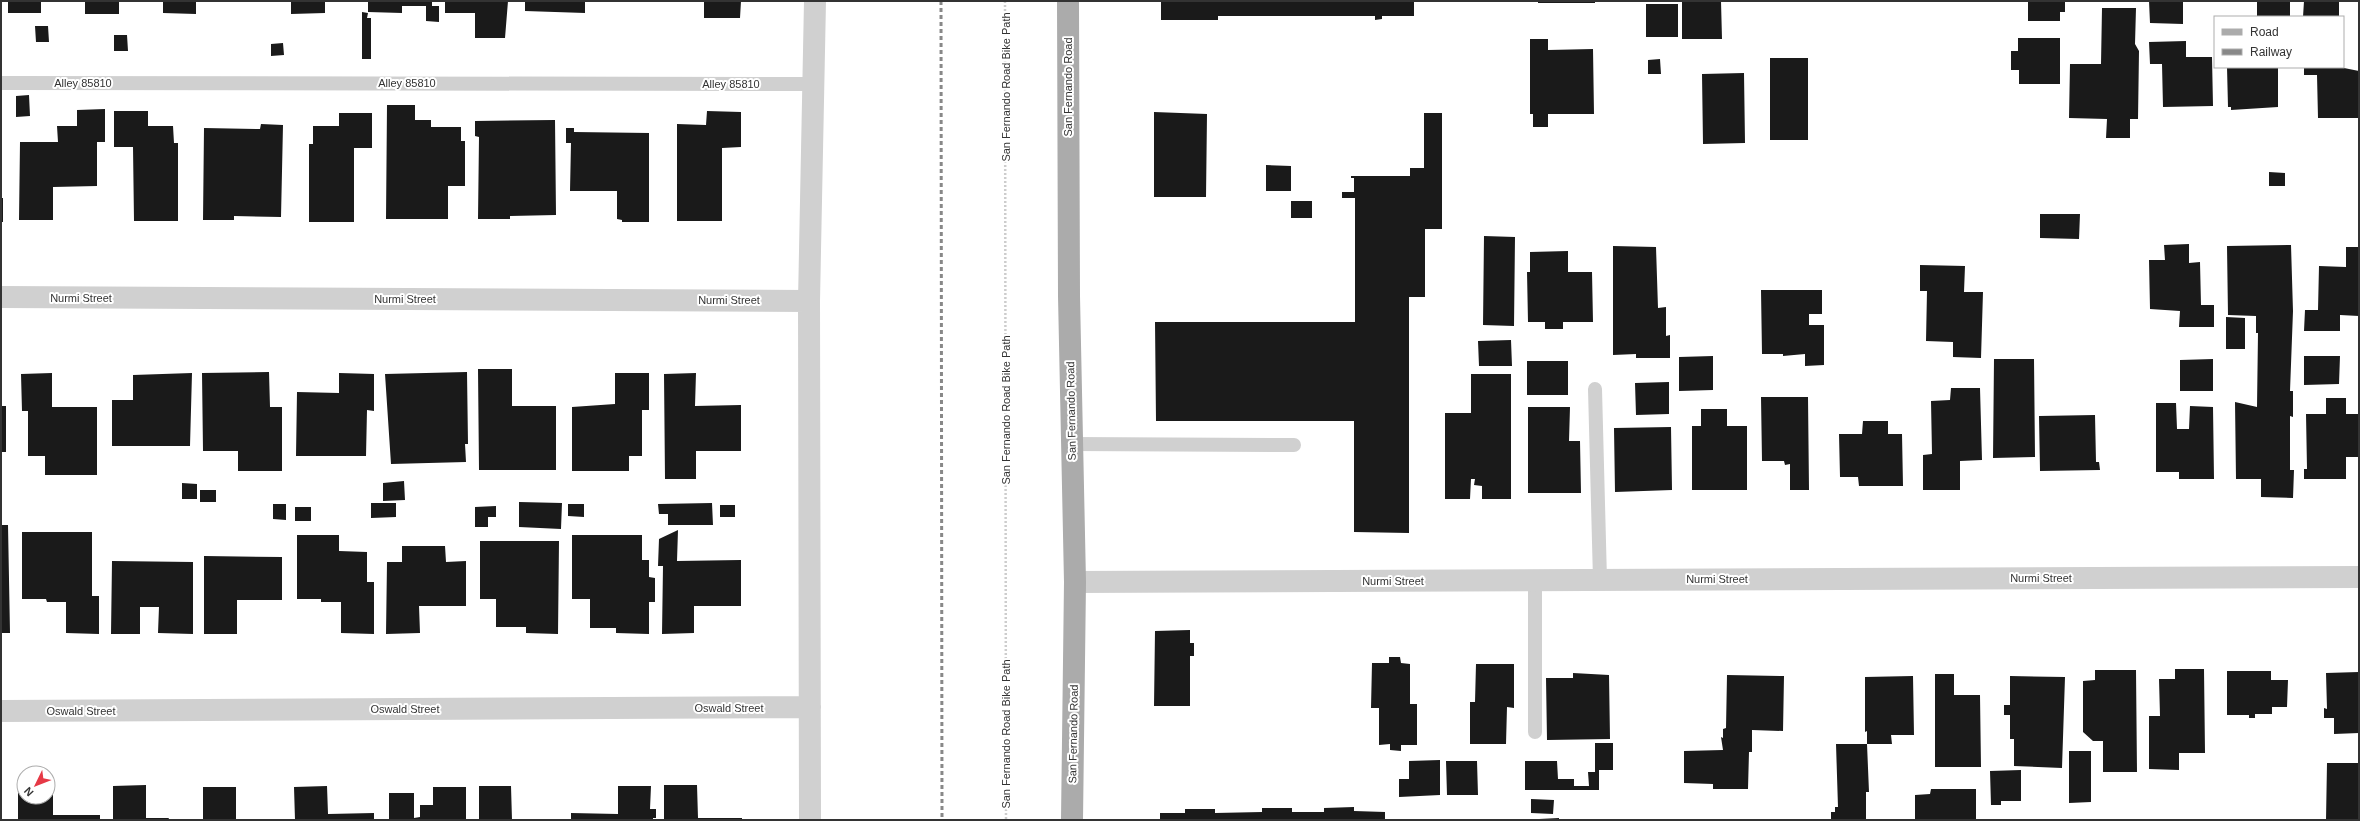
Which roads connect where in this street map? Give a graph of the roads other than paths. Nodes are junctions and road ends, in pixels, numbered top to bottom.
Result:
1 (815, 1) edge
2 (1068, 1) edge
3 (1, 83) edge
4 (814, 84) junction
5 (1, 297) edge
6 (809, 301) junction
7 (1595, 389) dead end
8 (1072, 444) junction
9 (1294, 445) dead end
10 (2359, 577) edge
11 (1535, 580) junction
12 (1600, 580) junction
13 (1075, 582) junction
14 (810, 707) junction
15 (1, 712) edge
16 (1534, 732) dead end
17 (810, 820) edge
18 (1072, 820) edge

1 - 4 street
2 - 8 main road, San Fernando Road
3 - 4 lane, Alley 85810
4 - 6 street
5 - 6 street, Nurmi Street
6 - 14 street
7 - 12 lane
8 - 9 lane
8 - 13 main road, San Fernando Road
10 - 12 street, Nurmi Street
11 - 12 street, Nurmi Street
11 - 13 street, Nurmi Street
11 - 16 lane
13 - 18 main road, San Fernando Road
14 - 15 street, Oswald Street
14 - 17 street

